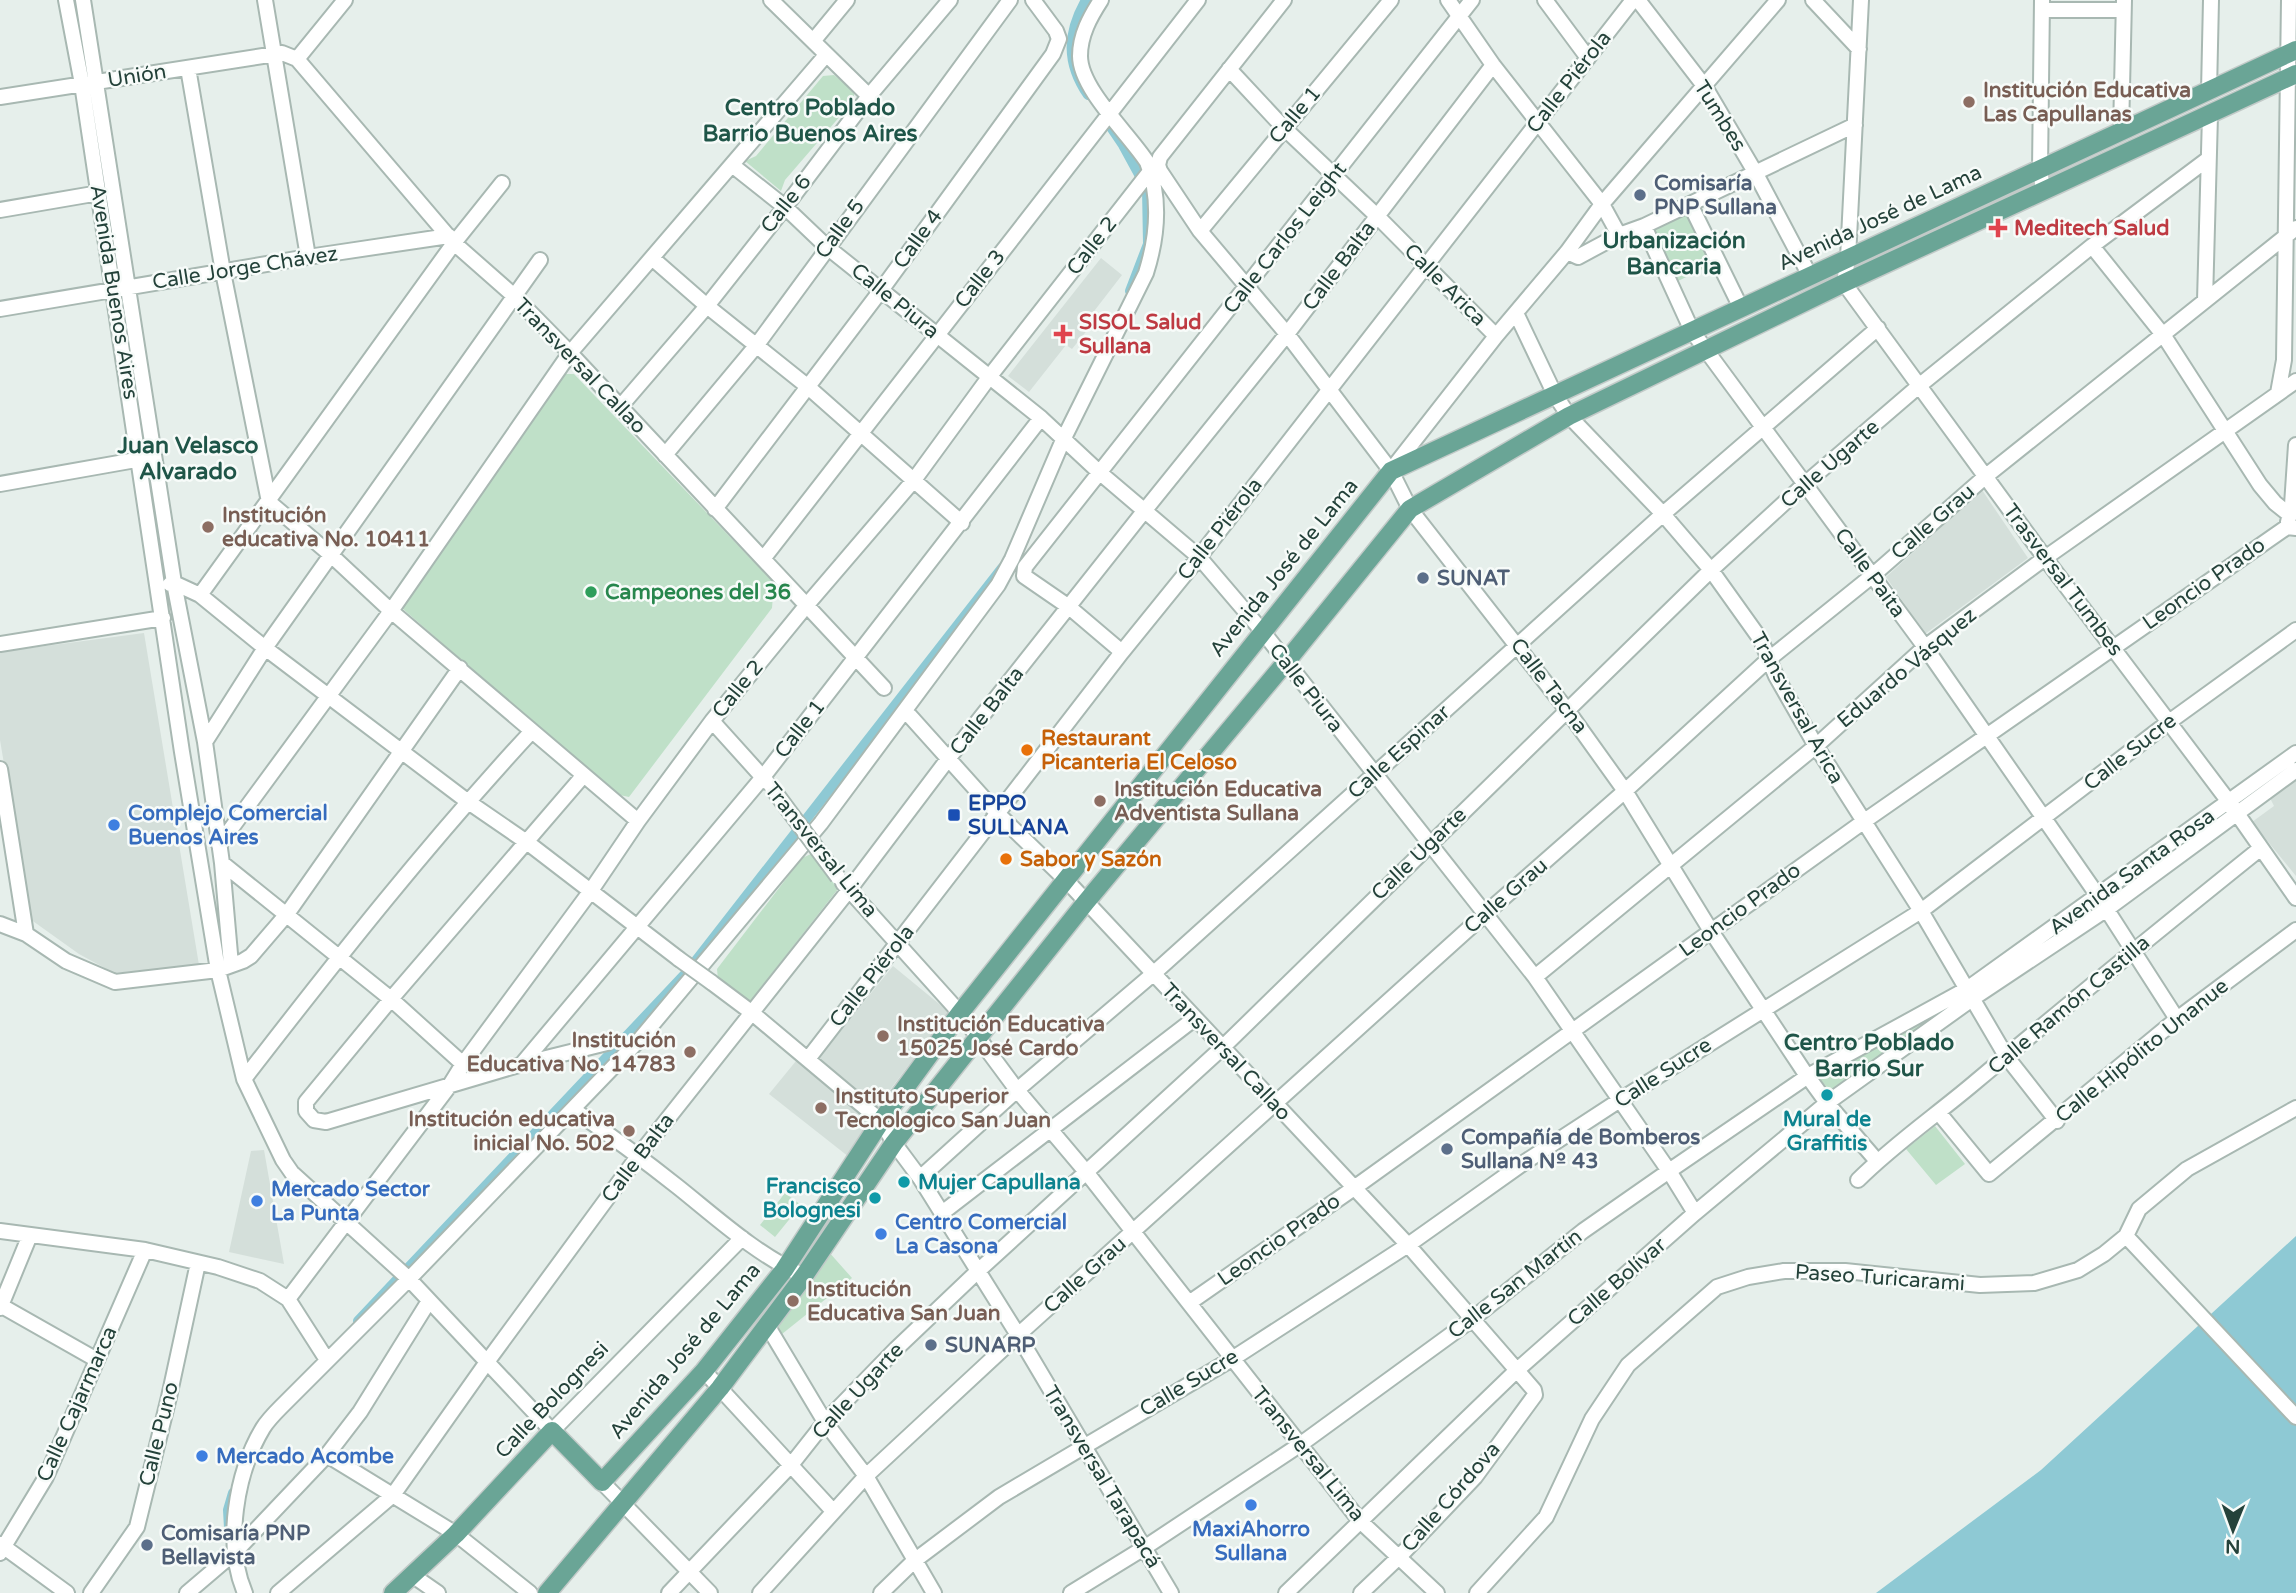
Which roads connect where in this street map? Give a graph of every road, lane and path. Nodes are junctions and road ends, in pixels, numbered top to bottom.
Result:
1 (66, 0) edge
2 (83, 0) edge
3 (265, 0) edge
4 (345, 0) edge
5 (771, 0) edge
6 (847, 0) edge
7 (950, 0) edge
8 (1010, 0) edge
9 (1032, 0) edge
10 (1101, 0) edge
11 (1198, 0) edge
12 (1284, 0) edge
13 (1391, 0) edge
14 (1448, 0) edge
15 (1472, 0) edge
16 (1545, 0) edge
17 (1636, 0) edge
18 (1778, 0) edge
19 (1813, 0) edge
20 (1861, 0) edge
21 (2211, 0) edge
22 (2289, 0) edge
23 (2042, 5) edge
24 (2124, 5) edge
25 (1459, 16) junction
26 (814, 40) junction
27 (1859, 49) junction
28 (2292, 52) edge
29 (274, 54) junction
30 (826, 55) junction
31 (1588, 58) junction
32 (297, 59) junction
33 (1493, 65) junction
34 (188, 68) junction
35 (1230, 69) junction
36 (2292, 76) edge
37 (89, 83) junction
38 (1704, 87) junction
39 (2209, 91) junction
40 (869, 96) junction
41 (0, 97) edge
42 (1110, 113) junction
43 (2210, 116) junction
44 (1538, 121) junction
45 (1855, 125) junction
46 (1284, 128) junction
47 (2121, 132) junction
48 (2208, 159) junction
49 (732, 164) junction
50 (2040, 169) junction
51 (1151, 170) junction
52 (1755, 172) junction
53 (1333, 175) junction
54 (502, 183) dead end
55 (2043, 190) junction
56 (99, 193) junction
57 (1602, 204) junction
58 (1690, 204) junction
59 (785, 207) junction
60 (0, 210) edge
61 (1377, 216) junction
62 (1644, 226) junction
63 (1200, 231) junction
64 (2292, 232) edge
65 (1619, 235) junction
66 (451, 239) junction
67 (2092, 246) junction
68 (827, 247) junction
69 (1567, 251) junction
70 (309, 257) junction
71 (652, 258) junction
72 (1849, 258) junction
73 (2296, 258) edge
74 (540, 260) dead end
75 (1426, 265) junction
76 (223, 272) junction
77 (1810, 276) junction
78 (1844, 283) junction
79 (1248, 286) junction
80 (120, 289) junction
81 (882, 289) junction
82 (513, 295) junction
83 (2205, 301) junction
84 (707, 306) junction
85 (1741, 308) junction
86 (0, 309) edge
87 (1516, 313) junction
88 (1878, 328) junction
89 (1692, 331) junction
90 (1287, 334) junction
91 (937, 335) junction
92 (2164, 336) junction
93 (1496, 337) junction
94 (756, 346) junction
95 (1708, 351) junction
96 (570, 353) junction
97 (2296, 358) edge
98 (990, 376) junction
99 (2296, 381) edge
100 (1920, 385) junction
101 (807, 386) junction
102 (1329, 390) junction
103 (2278, 393) junction
104 (1555, 395) junction
105 (620, 407) junction
106 (1569, 416) junction
107 (1041, 418) junction
108 (1764, 427) junction
109 (2225, 432) junction
110 (861, 433) junction
111 (1063, 440) junction
112 (2296, 445) edge
113 (665, 455) junction
114 (147, 458) junction
115 (1391, 471) junction
116 (1099, 472) junction
117 (1986, 476) junction
118 (914, 480) junction
119 (1806, 483) junction
120 (0, 484) edge
121 (269, 502) junction
122 (715, 509) junction
123 (1410, 509) junction
124 (1144, 510) junction
125 (1663, 514) junction
126 (962, 523) junction
127 (2291, 523) edge
128 (331, 555) junction
129 (1199, 557) junction
130 (2045, 558) junction
131 (763, 559) junction
132 (1711, 570) junction
133 (1872, 576) junction
134 (174, 583) junction
135 (158, 585) junction
136 (200, 595) junction
137 (806, 606) junction
138 (1069, 607) junction
139 (391, 611) junction
140 (163, 618) junction
141 (2296, 630) edge
142 (1263, 632) junction
143 (0, 644) edge
144 (1518, 646) junction
145 (1925, 647) junction
146 (265, 648) junction
147 (2113, 648) junction
148 (1122, 652) junction
149 (856, 657) junction
150 (1769, 659) junction
151 (1286, 662) junction
152 (460, 668) junction
153 (884, 688) dead end
154 (330, 697) junction
155 (1567, 710) junction
156 (910, 716) dead end
157 (712, 721) junction
158 (2169, 722) junction
159 (532, 731) junction
160 (1986, 737) junction
161 (205, 742) junction
162 (1816, 746) junction
163 (401, 751) junction
164 (2296, 753) edge
165 (948, 759) junction
166 (2296, 770) edge
167 (0, 772) edge
168 (1374, 775) junction
169 (583, 776) junction
170 (767, 783) junction
171 (1625, 791) junction
172 (467, 801) junction
173 (2233, 808) junction
174 (998, 814) junction
175 (2045, 818) junction
176 (638, 821) junction
177 (1863, 822) junction
178 (528, 843) junction
179 (1429, 844) junction
180 (219, 845) junction
181 (2261, 848) junction
182 (222, 863) junction
183 (1671, 865) junction
184 (1066, 880) junction
185 (849, 890) junction
186 (590, 892) junction
187 (2296, 898) edge
188 (1086, 902) junction
189 (2103, 902) junction
190 (1921, 911) junction
191 (288, 914) junction
192 (1485, 914) junction
193 (0, 924) edge
194 (637, 929) junction
195 (2296, 930) edge
196 (1711, 931) junction
197 (26, 934) junction
198 (898, 942) junction
199 (2133, 951) junction
200 (339, 956) junction
201 (224, 967) junction
202 (1153, 974) junction
203 (1535, 977) junction
204 (1970, 994) junction
205 (391, 999) junction
206 (1762, 1010) junction
207 (751, 1012) junction
208 (960, 1013) junction
209 (1194, 1019) junction
210 (2177, 1019) junction
211 (1572, 1031) junction
212 (978, 1038) junction
213 (607, 1043) dead end
214 (1222, 1048) junction
215 (2006, 1056) junction
216 (808, 1059) junction
217 (463, 1064) junction
218 (522, 1064) junction
219 (1808, 1076) junction
220 (243, 1079) junction
221 (450, 1085) junction
222 (1017, 1090) junction
223 (1620, 1100) junction
224 (1827, 1103) junction
225 (1275, 1104) junction
226 (2296, 1108) edge
227 (574, 1110) junction
228 (1939, 1113) junction
229 (881, 1121) junction
230 (2057, 1121) junction
231 (1052, 1129) junction
232 (894, 1143) junction
233 (639, 1155) junction
234 (1877, 1161) junction
235 (1669, 1171) junction
236 (1087, 1173) junction
237 (920, 1178) junction
238 (1858, 1180) dead end
239 (1354, 1188) junction
240 (942, 1213) junction
241 (1695, 1213) junction
242 (347, 1223) junction
243 (0, 1231) edge
244 (1134, 1231) junction
245 (30, 1235) junction
246 (2126, 1236) junction
247 (742, 1238) junction
248 (1408, 1245) junction
249 (145, 1250) junction
250 (198, 1263) junction
251 (785, 1267) junction
252 (978, 1271) junction
253 (404, 1275) junction
254 (804, 1276) junction
255 (288, 1299) junction
256 (429, 1301) junction
257 (1189, 1303) junction
258 (0, 1307) edge
259 (1471, 1320) junction
260 (767, 1325) junction
261 (1018, 1335) junction
262 (1232, 1359) junction
263 (97, 1360) junction
264 (327, 1360) junction
265 (487, 1362) junction
266 (704, 1371) junction
267 (1516, 1371) junction
268 (720, 1388) junction
269 (1535, 1395) joint
270 (2296, 1417) edge
271 (825, 1422) junction
272 (552, 1431) junction
273 (1301, 1444) junction
274 (1083, 1446) junction
275 (327, 1455) junction
276 (791, 1465) junction
277 (866, 1476) junction
278 (602, 1482) junction
279 (393, 1495) junction
280 (622, 1503) junction
281 (833, 1511) junction
282 (1360, 1521) junction
283 (456, 1534) junction
284 (2, 1548) edge
285 (1144, 1548) junction
286 (234, 1553) junction
287 (1400, 1556) junction
288 (914, 1560) junction
289 (690, 1573) junction
290 (412, 1575) junction
291 (67, 1593) edge
292 (92, 1593) edge
293 (187, 1593) edge
294 (245, 1593) edge
295 (278, 1593) edge
296 (393, 1593) edge
297 (438, 1593) edge
298 (530, 1593) edge
299 (547, 1593) edge
300 (669, 1593) edge
301 (710, 1593) edge
302 (760, 1593) edge
303 (881, 1593) edge
304 (934, 1593) edge
305 (1071, 1593) edge
306 (1171, 1593) edge
307 (1286, 1593) edge
308 (1361, 1593) edge
309 (1437, 1593) edge
310 (1477, 1593) edge

1 - 37 street, Avenida Buenos Aires
2 - 37 street, Avenida Buenos Aires
3 - 29 street
4 - 32 street
5 - 26 street
6 - 26 street
7 - 40 street, Calle 6
8 - 68 street, Calle 5
9 - 81 street, Calle 4
10 - 42 street
11 - 42 street, Calle 3
12 - 35 street
13 - 46 street, Calle 1
14 - 25 street
15 - 25 street, Calle Carlos Leight
16 - 31 street
17 - 31 street, Calle Piérola
17 - 38 street, Tumbes
18 - 38 street
19 - 27 street
20 - 27 street
21 - 39 street
22 - 28 street
23 - 24 street
23 - 50 street
24 - 47 street
25 - 33 street
25 - 53 street, Calle Carlos Leight
26 - 30 street
27 - 45 street
28 - 36 street
28 - 39 main road, Avenida José de Lama
29 - 32 street
29 - 34 street, Unión
29 - 70 street
30 - 40 street
30 - 49 street
31 - 44 street, Calle Piérola
32 - 66 street, Transversal Callao
33 - 44 street
33 - 61 street, Calle Balta
34 - 37 street, Unión
34 - 76 street
35 - 46 street, Calle Arica
35 - 63 street, Calle Tacna
36 - 43 main road, Avenida José de Lama
36 - 64 street
37 - 41 street, Unión
37 - 56 street, Avenida Buenos Aires
37 - 80 street, Avenida Buenos Aires
38 - 52 street, Tumbes
38 - 57 street
39 - 47 main road, Avenida José de Lama
40 - 59 street, Calle 6
42 - 51 street
42 - 91 street, Calle 3
43 - 48 street
43 - 55 main road, Avenida José de Lama
44 - 57 street
44 - 75 street, Calle Piérola
45 - 52 street
45 - 72 street
46 - 53 street, Calle Arica
46 - 63 street, Calle 1
47 - 50 main road, Avenida José de Lama
48 - 67 street, Calle Ugarte
48 - 83 street
49 - 59 street, Calle Piura
49 - 71 street
50 - 55 street
50 - 72 main road, Avenida José de Lama
51 - 98 street, Calle 2
51 - 111 street
52 - 58 street
52 - 77 street, Tumbes
53 - 61 street, Calle Arica
53 - 79 street, Calle Carlos Leight
54 - 66 street
55 - 78 main road, Avenida José de Lama
56 - 60 street
56 - 80 street, Avenida Buenos Aires
57 - 65 street
57 - 69 street
58 - 62 street
58 - 85 street
59 - 68 street, Calle Piura
59 - 84 street, Calle 6
61 - 75 street, Calle Arica
61 - 90 street, Calle Balta
62 - 65 street
62 - 89 street, Calle Paita
63 - 79 street, Calle Tacna
64 - 83 street, Calle Grau
64 - 103 street
65 - 69 street
66 - 70 street, Calle Jorge Chávez
66 - 82 street, Transversal Callao
66 - 121 street
67 - 92 street
67 - 100 street, Calle Ugarte
68 - 81 street, Calle Piura
68 - 94 street, Calle 5
69 - 87 street
70 - 76 street, Calle Jorge Chávez
71 - 84 street
71 - 96 street
72 - 77 main road, Avenida José de Lama
72 - 78 street
73 - 97 street
74 - 82 street
75 - 93 street, Calle Arica
75 - 102 street, Calle Piérola
76 - 80 street, Calle Jorge Chávez
76 - 121 street
77 - 85 main road, Avenida José de Lama
78 - 88 street, Trasversal Tumbes
78 - 95 main road, Avenida José de Lama
79 - 90 street, Calle Tacna
79 - 116 street, Calle Carlos Leight
80 - 86 street, Calle Jorge Chávez
80 - 114 street, Avenida Buenos Aires
81 - 91 street, Calle Piura
81 - 101 street, Calle 4
82 - 96 street, Transversal Callao
82 - 128 street
83 - 92 street, Calle Grau
84 - 94 street
84 - 105 street, Calle 6
85 - 89 main road, Avenida José de Lama
87 - 93 street
87 - 104 street, Transversal Arica
88 - 100 street, Trasversal Tumbes
88 - 108 street, Calle Espinar
89 - 95 street, Calle Paita
89 - 104 main road, Avenida José de Lama
90 - 102 street, Calle Tacna
90 - 124 street, Calle Balta
91 - 98 street, Calle Piura
91 - 110 street, Calle 3
92 - 109 street
92 - 117 street, Calle Grau
93 - 115 street
94 - 101 street
94 - 113 street, Calle 5
95 - 106 main road, Avenida José de Lama
95 - 108 street, Calle Paita
96 - 105 street, Transversal Callao
96 - 139 street
98 - 107 street, Calle Piura
98 - 118 street, Calle 2
99 - 103 street, Eduardo Vásquez
100 - 117 street, Trasversal Tumbes
100 - 119 street, Calle Ugarte
101 - 110 street
101 - 122 street, Calle 4
102 - 115 street, Calle Tacna
102 - 129 street, Calle Piérola
103 - 109 street, Eduardo Vásquez
104 - 106 street, Transversal Arica
104 - 115 main road, Avenida José de Lama
105 - 113 street, Transversal Callao
106 - 123 main road, Avenida José de Lama
106 - 125 street, Transversal Arica
107 - 111 street, Calle Piura
107 - 126 street, Calle 1
108 - 119 street, Calle Paita
108 - 125 street, Calle Espinar
109 - 127 street
109 - 130 street, Eduardo Vásquez
110 - 118 street
110 - 131 street, Calle 3
111 - 116 street, Calle Piura
111 - 227 street
112 - 127 street
113 - 122 street, Transversal Callao
114 - 120 street
114 - 134 street, Avenida Buenos Aires
114 - 135 street, Avenida Buenos Aires
115 - 123 street, Calle Tacna
115 - 142 main road, Avenida José de Lama
116 - 124 street, Calle Piura
116 - 138 street, Calle Carlos Leight
117 - 130 street, Trasversal Tumbes
117 - 133 street, Calle Grau
118 - 126 street
118 - 137 street, Calle 2
119 - 132 street, Calle Ugarte
119 - 133 street, Calle Paita
121 - 128 street
121 - 136 street
122 - 131 street, Transversal Callao
123 - 144 street, Calle Tacna
123 - 151 main road, Avenida José de Lama
124 - 129 street, Calle Piura
124 - 138 street, Calle Balta
125 - 132 street, Transversal Arica
125 - 144 street, Calle Espinar
126 - 149 street, Calle 1
127 - 147 street, Leoncio Prado
128 - 139 street
128 - 146 street
129 - 142 street, Calle Piura
129 - 148 street, Calle Piérola
130 - 145 street, Eduardo Vásquez
130 - 147 street, Trasversal Tumbes
131 - 137 street, Transversal Callao
132 - 150 street, Transversal Arica
132 - 155 street, Calle Ugarte
133 - 145 street, Calle Paita
133 - 150 street, Calle Grau
134 - 135 street
134 - 136 street, Transversal Tarapacá
134 - 161 street, Avenida Buenos Aires
135 - 140 street, Avenida Buenos Aires
136 - 146 street, Transversal Tarapacá
137 - 149 street, Transversal Callao
137 - 157 street, Calle 2
138 - 148 street
138 - 165 street, Calle Balta
139 - 152 street
139 - 154 street
140 - 143 street
140 - 201 street, Avenida Buenos Aires
141 - 158 street, Calle Sucre
142 - 151 street, Calle Piura
142 - 184 main road, Avenida José de Lama
144 - 155 street, Calle Tacna
144 - 168 street, Calle Espinar
145 - 160 street, Calle Paita
145 - 162 street, Eduardo Vásquez
146 - 154 street, Transversal Tarapacá
146 - 161 street
147 - 158 street, Trasversal Tumbes
147 - 160 street, Leoncio Prado
148 - 174 street, Calle Piérola
149 - 153 street, Transversal Callao
149 - 170 street, Calle 1
150 - 162 street, Transversal Arica
150 - 171 street, Calle Grau
151 - 168 street, Calle Piura
151 - 188 main road, Avenida José de Lama
152 - 159 street
152 - 163 street
154 - 163 street, Transversal Tarapacá
154 - 180 street
155 - 171 street, Calle Tacna
155 - 179 street, Calle Ugarte
156 - 165 street, Transversal Callao
157 - 170 street, Transversal Lima
157 - 176 street, Calle 2
158 - 173 street, Trasversal Tumbes
158 - 175 street, Calle Sucre
159 - 169 street
159 - 172 street
160 - 175 street, Calle Paita
160 - 177 street, Leoncio Prado
161 - 180 street, Avenida Buenos Aires
162 - 177 street, Transversal Arica
162 - 183 street, Eduardo Vásquez
163 - 172 street, Transversal Tarapacá
163 - 191 street
164 - 173 street, Avenida Santa Rosa
165 - 174 street, Transversal Callao
165 - 185 street, Calle Balta
166 - 173 street, Avenida Santa Rosa
167 - 197 street
168 - 179 street, Calle Piura
168 - 202 street, Calle Espinar
169 - 176 street
169 - 178 street
170 - 185 street, Transversal Lima, bridge
170 - 194 street, Calle 1
171 - 183 street, Calle Tacna
171 - 192 street, Calle Grau
172 - 178 street, Transversal Tarapacá
172 - 200 street
173 - 181 street, Trasversal Tumbes
173 - 189 street, Avenida Santa Rosa
174 - 184 street, Transversal Callao
174 - 198 street, Calle Piérola
175 - 189 street, Calle Paita
175 - 190 street, Calle Sucre
176 - 186 street, Calle 2
177 - 190 street, Transversal Arica
177 - 196 street, Leoncio Prado
178 - 186 street, Transversal Tarapacá
178 - 205 street
179 - 192 street, Calle Piura
179 - 214 street, Calle Ugarte
180 - 182 street, Avenida Buenos Aires
181 - 187 street, Trasversal Tumbes
181 - 199 street, Calle Ramón Castilla
182 - 191 street
182 - 201 street, Avenida Buenos Aires
183 - 196 street, Calle Tacna
183 - 203 street, Eduardo Vásquez
184 - 188 street, Transversal Callao
184 - 208 main road, Avenida José de Lama
185 - 198 street, Transversal Lima
185 - 207 street, Calle Balta
186 - 194 street, Transversal Tarapacá
186 - 217 street, Calle 2
188 - 202 street, Transversal Callao
188 - 212 main road, Avenida José de Lama
189 - 199 street, Calle Paita
189 - 204 street, Avenida Santa Rosa
190 - 204 street, Transversal Arica
190 - 206 street, Calle Sucre
191 - 200 street
191 - 201 street
192 - 203 street, Calle Piura
192 - 225 street, Calle Grau
193 - 197 street
194 - 207 street, Transversal Tarapacá, bridge
194 - 218 street, Calle 1
195 - 210 street, Calle Hipólito Unanue
196 - 206 street, Calle Tacna
196 - 211 street, Leoncio Prado
197 - 201 street
198 - 208 street, Transversal Lima
198 - 216 street, Calle Piérola
199 - 210 street, Calle Paita
199 - 215 street, Calle Ramón Castilla
200 - 205 street
200 - 220 street
201 - 220 street
202 - 209 street, Transversal Callao
202 - 222 street, Calle Espinar
203 - 211 street, Calle Piura
204 - 215 street, Transversal Arica
204 - 219 street, Calle San Martín
204 - 224 street, Calle Bolívar
205 - 217 street
205 - 221 street
206 - 219 street, Calle Tacna
206 - 223 street, Calle Sucre
207 - 216 street, Transversal Tarapacá
207 - 233 street, Calle Balta
208 - 212 street, Transversal Lima
208 - 229 main road, Avenida José de Lama
209 - 214 street, Transversal Callao
209 - 231 street
210 - 230 street, Calle Hipólito Unanue
211 - 223 street, Calle Piura
211 - 239 street, Leoncio Prado
212 - 222 street, Transversal Lima
212 - 232 main road, Avenida José de Lama
213 - 218 street
214 - 225 street, Transversal Callao
214 - 236 street, Calle Ugarte
215 - 228 street, Calle Ramón Castilla
215 - 230 street, Transversal Arica
216 - 229 street, Transversal Tarapacá
217 - 221 street, Calle 2
218 - 221 street
219 - 224 street, Calle Tacna
219 - 235 street, Calle San Martín
220 - 242 street
221 - 242 street, Calle 2
222 - 231 street, Transversal Lima
222 - 237 street, Calle Espinar
223 - 235 street, Calle Piura
223 - 248 street, Calle Sucre
224 - 234 street, Calle Tacna
224 - 241 street, Calle Bolívar
225 - 239 street, Transversal Callao
225 - 244 street, Calle Grau
226 - 246 street, Paseo Turicarami
227 - 233 street
227 - 253 street
228 - 230 street, Calle Hipólito Unanue
228 - 234 street, Calle Ramón Castilla
229 - 232 street, Transversal Tarapacá
229 - 251 main road, Avenida José de Lama
231 - 236 street, Transversal Lima
231 - 240 street
232 - 237 street, Transversal Tarapacá
232 - 254 main road, Avenida José de Lama
233 - 247 street
233 - 265 street, Calle Balta
234 - 238 street, Calle Ramón Castilla
235 - 241 street, Calle Piura
235 - 259 street, Calle San Martín
236 - 244 street, Transversal Lima
236 - 252 street, Calle Ugarte
237 - 240 street, Transversal Tarapacá
239 - 248 street, Transversal Callao
239 - 257 street, Leoncio Prado
240 - 252 street, Transversal Tarapacá
241 - 267 street, Calle Bolívar
242 - 253 street
242 - 255 street, Calle 2
243 - 245 street
244 - 257 street, Transversal Lima
244 - 261 street, Calle Grau
245 - 249 street
245 - 258 street
246 - 270 street
246 - 310 street, Paseo Turicarami
247 - 251 street
247 - 272 street, Calle Bolognesi
248 - 259 street, Transversal Callao
248 - 262 street, Calle Sucre
249 - 250 street
249 - 263 street, Calle Cajarmarca
250 - 255 street
250 - 292 street, Calle Puno
251 - 254 street
251 - 266 main road, Avenida José de Lama
252 - 261 street, Transversal Tarapacá
252 - 271 street, Calle Ugarte
253 - 256 street
253 - 264 street
254 - 260 main road, Avenida José de Lama
255 - 264 street
256 - 265 street
256 - 275 street
257 - 262 street, Transversal Lima
258 - 263 street
259 - 267 street, Transversal Callao
259 - 273 street, Calle San Martín
260 - 268 main road, Avenida José de Lama
260 - 271 street
261 - 274 street, Transversal Tarapacá
261 - 277 street, Calle Grau
262 - 273 street, Transversal Lima
262 - 274 street, Calle Sucre
263 - 284 street, Calle Cajarmarca
264 - 286 street
265 - 272 street
265 - 279 street, Calle Balta
266 - 268 street
266 - 278 main road, Avenida José de Lama
267 - 269 street, Transversal Callao
267 - 282 street, Calle Bolívar
268 - 276 street
268 - 280 main road, Avenida José de Lama
269 - 287 street, Calle Córdova
271 - 276 street, Calle Ugarte
271 - 277 street
272 - 278 main road
272 - 283 main road, Calle Bolognesi
273 - 282 street, Transversal Lima
273 - 285 street, Calle San Martín
274 - 285 street, Transversal Tarapacá
274 - 288 street, Calle Sucre
275 - 279 street
275 - 286 street
276 - 281 street
276 - 289 street, Calle Ugarte
277 - 281 street, Calle Grau
277 - 288 street
278 - 280 street
279 - 283 street
279 - 295 street, Calle Balta
280 - 289 street
280 - 299 main road, Avenida José de Lama
281 - 302 street, Calle Grau
282 - 287 street, Transversal Lima
282 - 307 street, Calle Bolívar
283 - 290 main road, Calle Bolognesi
283 - 298 street
284 - 291 street
285 - 305 street, Calle San Martín
285 - 306 street, Transversal Tarapacá
286 - 293 street
286 - 294 street
287 - 308 street, Calle Córdova
287 - 309 street, Transversal Lima
288 - 303 street, Calle Sucre
288 - 304 street
289 - 300 street, Calle Ugarte
289 - 301 street
290 - 296 main road, Calle Bolognesi
290 - 297 street

